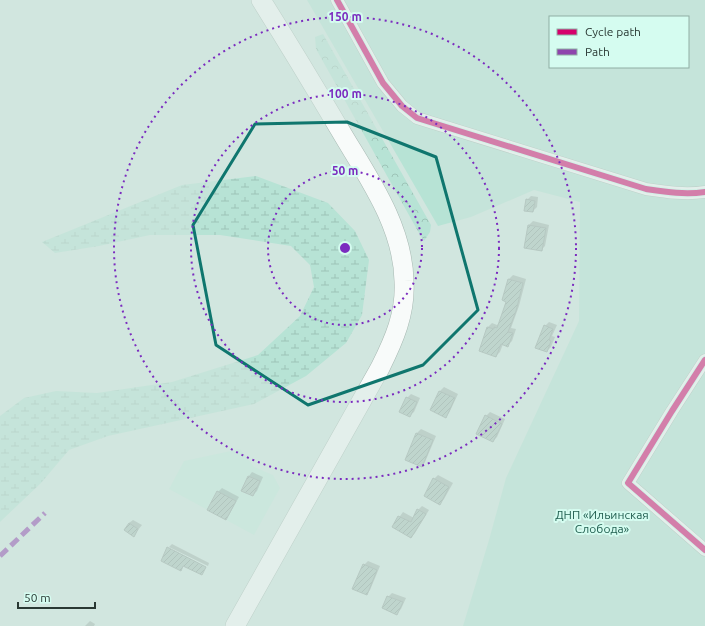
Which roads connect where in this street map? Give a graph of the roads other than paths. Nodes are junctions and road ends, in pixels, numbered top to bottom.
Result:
1 (261, 0) edge
2 (337, 0) edge
3 (705, 192) edge
4 (705, 360) edge
5 (705, 550) edge
6 (236, 626) edge

1 - 6 main road
2 - 3 street
4 - 5 street

